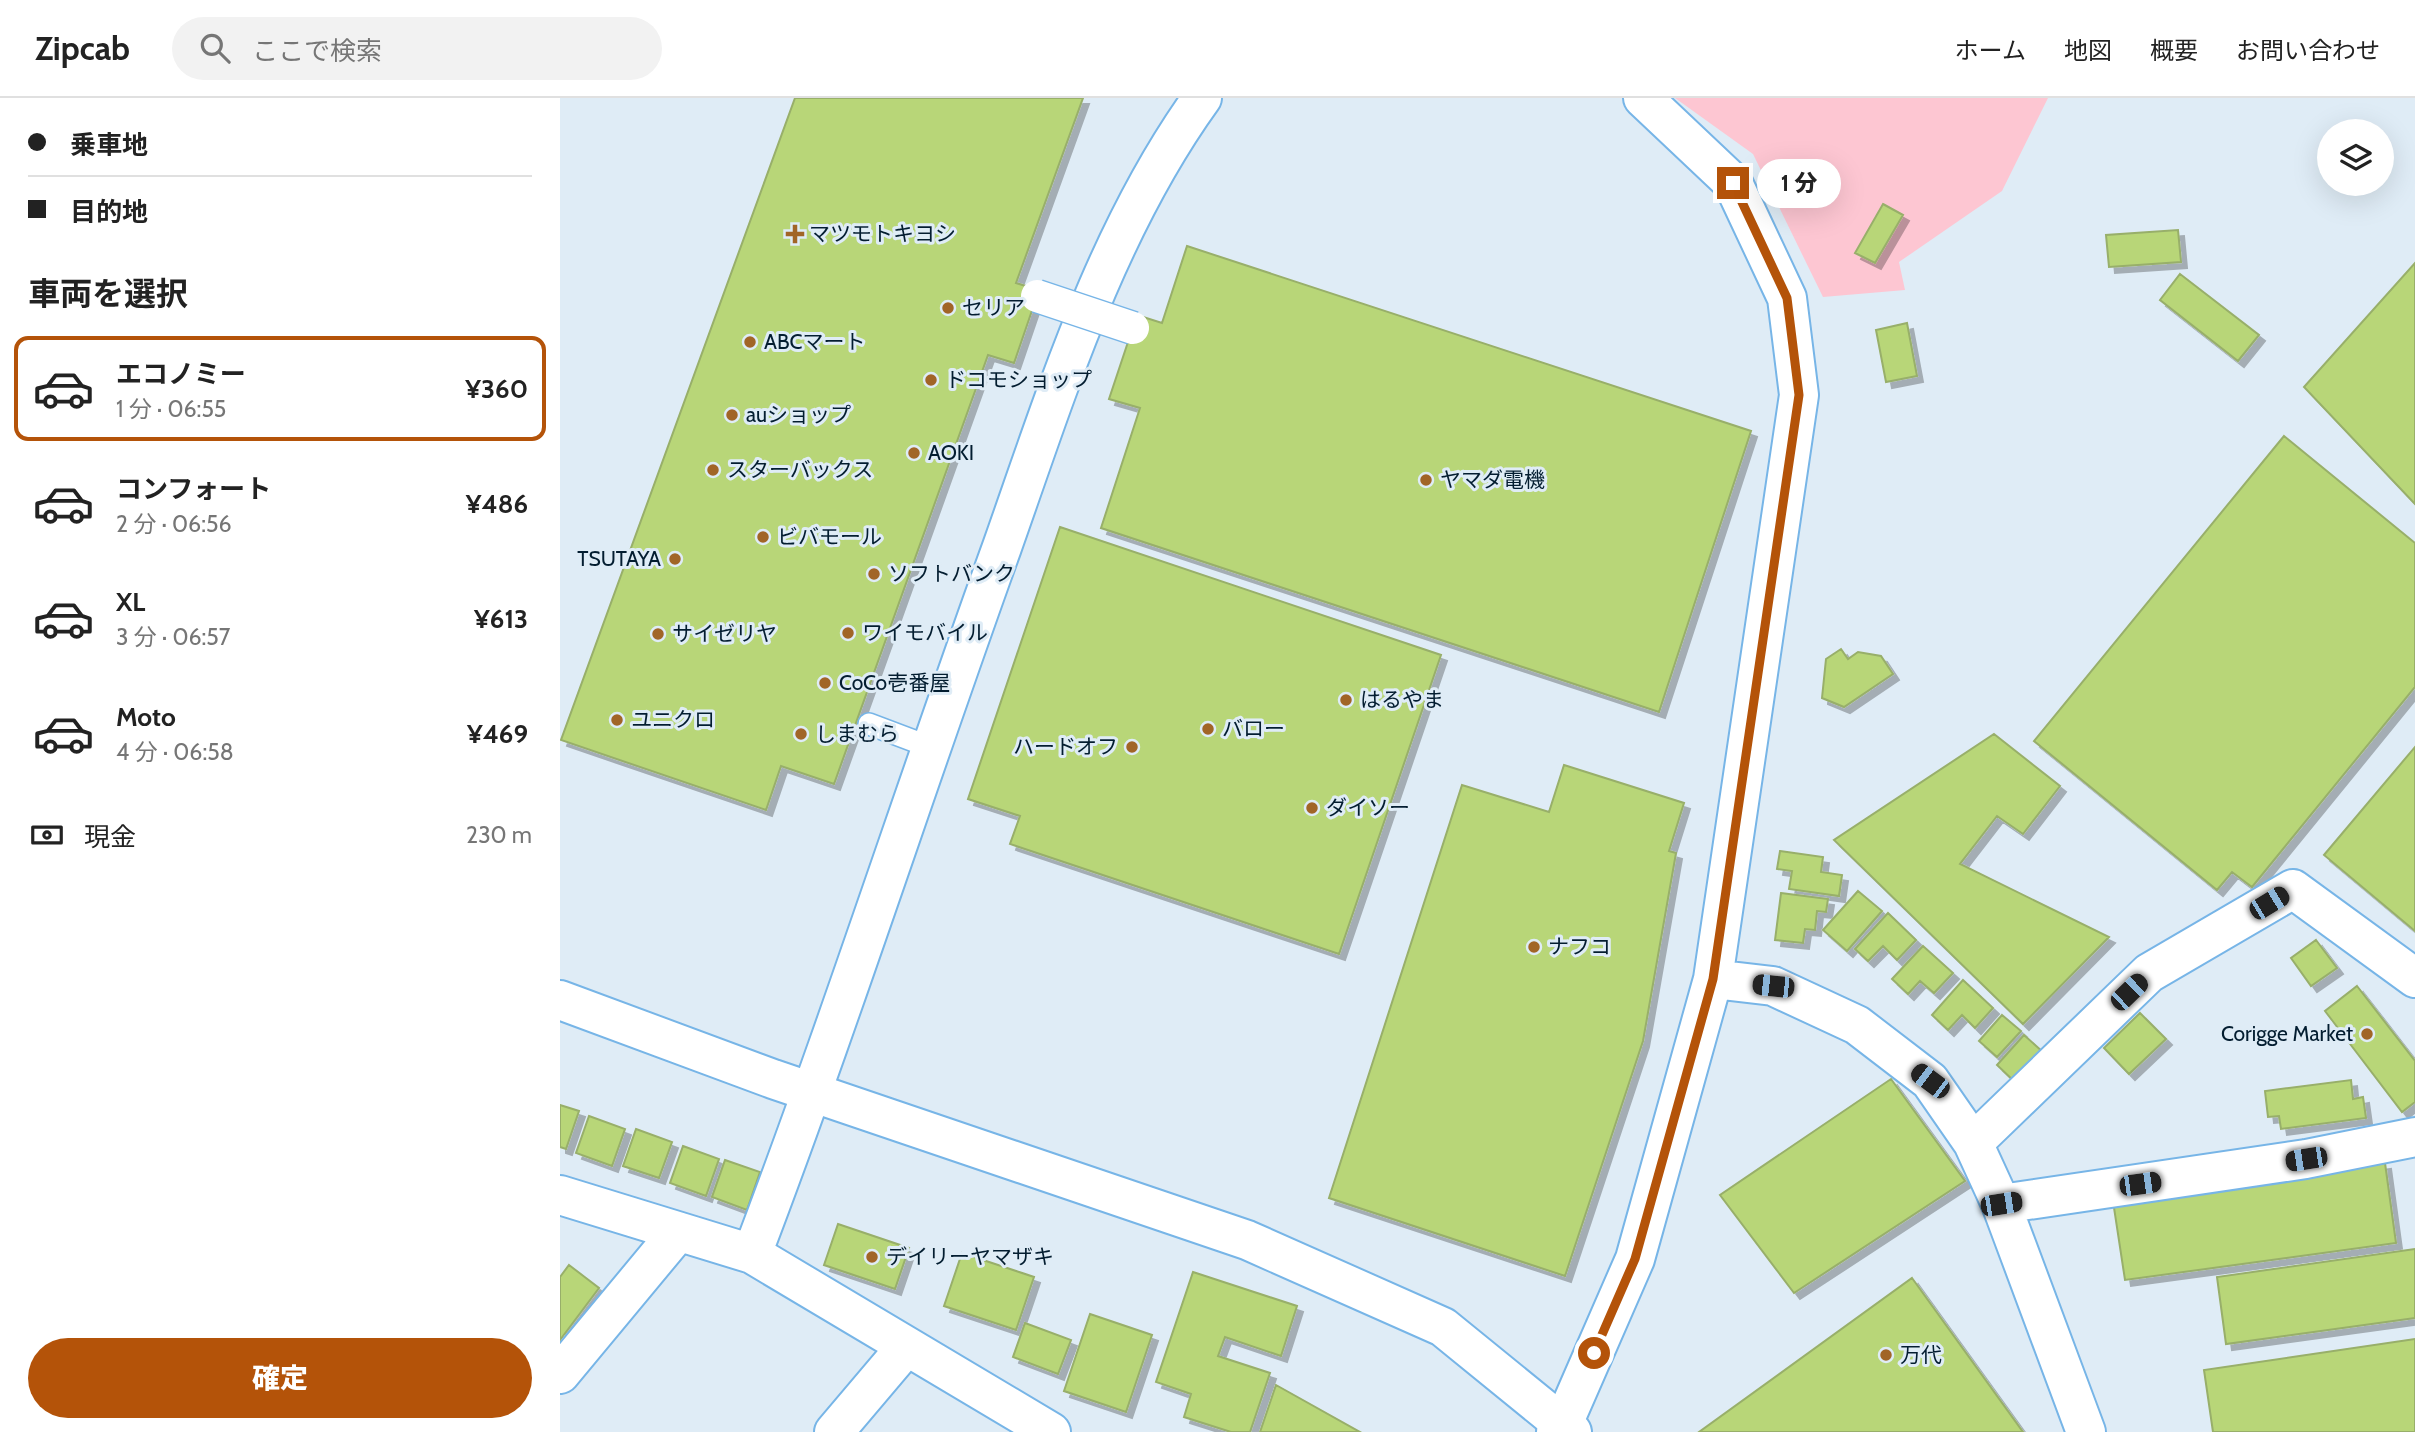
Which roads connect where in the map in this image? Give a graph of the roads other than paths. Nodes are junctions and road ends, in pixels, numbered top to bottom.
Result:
1 (1202, 98) edge
2 (1643, 98) edge
3 (1037, 296) dead end
4 (1133, 328) dead end
5 (869, 724) dead end
6 (930, 747) junction
7 (2415, 978) edge
8 (1713, 979) junction
9 (560, 1000) edge
10 (814, 1092) junction
11 (2415, 1137) edge
12 (1973, 1143) junction
13 (560, 1195) edge
14 (2001, 1204) junction
15 (678, 1232) junction
16 (752, 1254) junction
17 (906, 1347) junction
18 (560, 1374) edge
19 (1563, 1429) edge
20 (834, 1432) edge
21 (1051, 1432) edge
22 (2086, 1432) edge

1 - 6 street
2 - 8 street
3 - 4 street, bridge
5 - 6 lane
6 - 10 street
7 - 12 street
8 - 12 street
8 - 19 street
9 - 10 street
10 - 16 street
10 - 19 street
11 - 14 street
12 - 14 street
13 - 15 street
14 - 22 street
15 - 16 street
15 - 18 street
16 - 17 street
17 - 20 street
17 - 21 street

